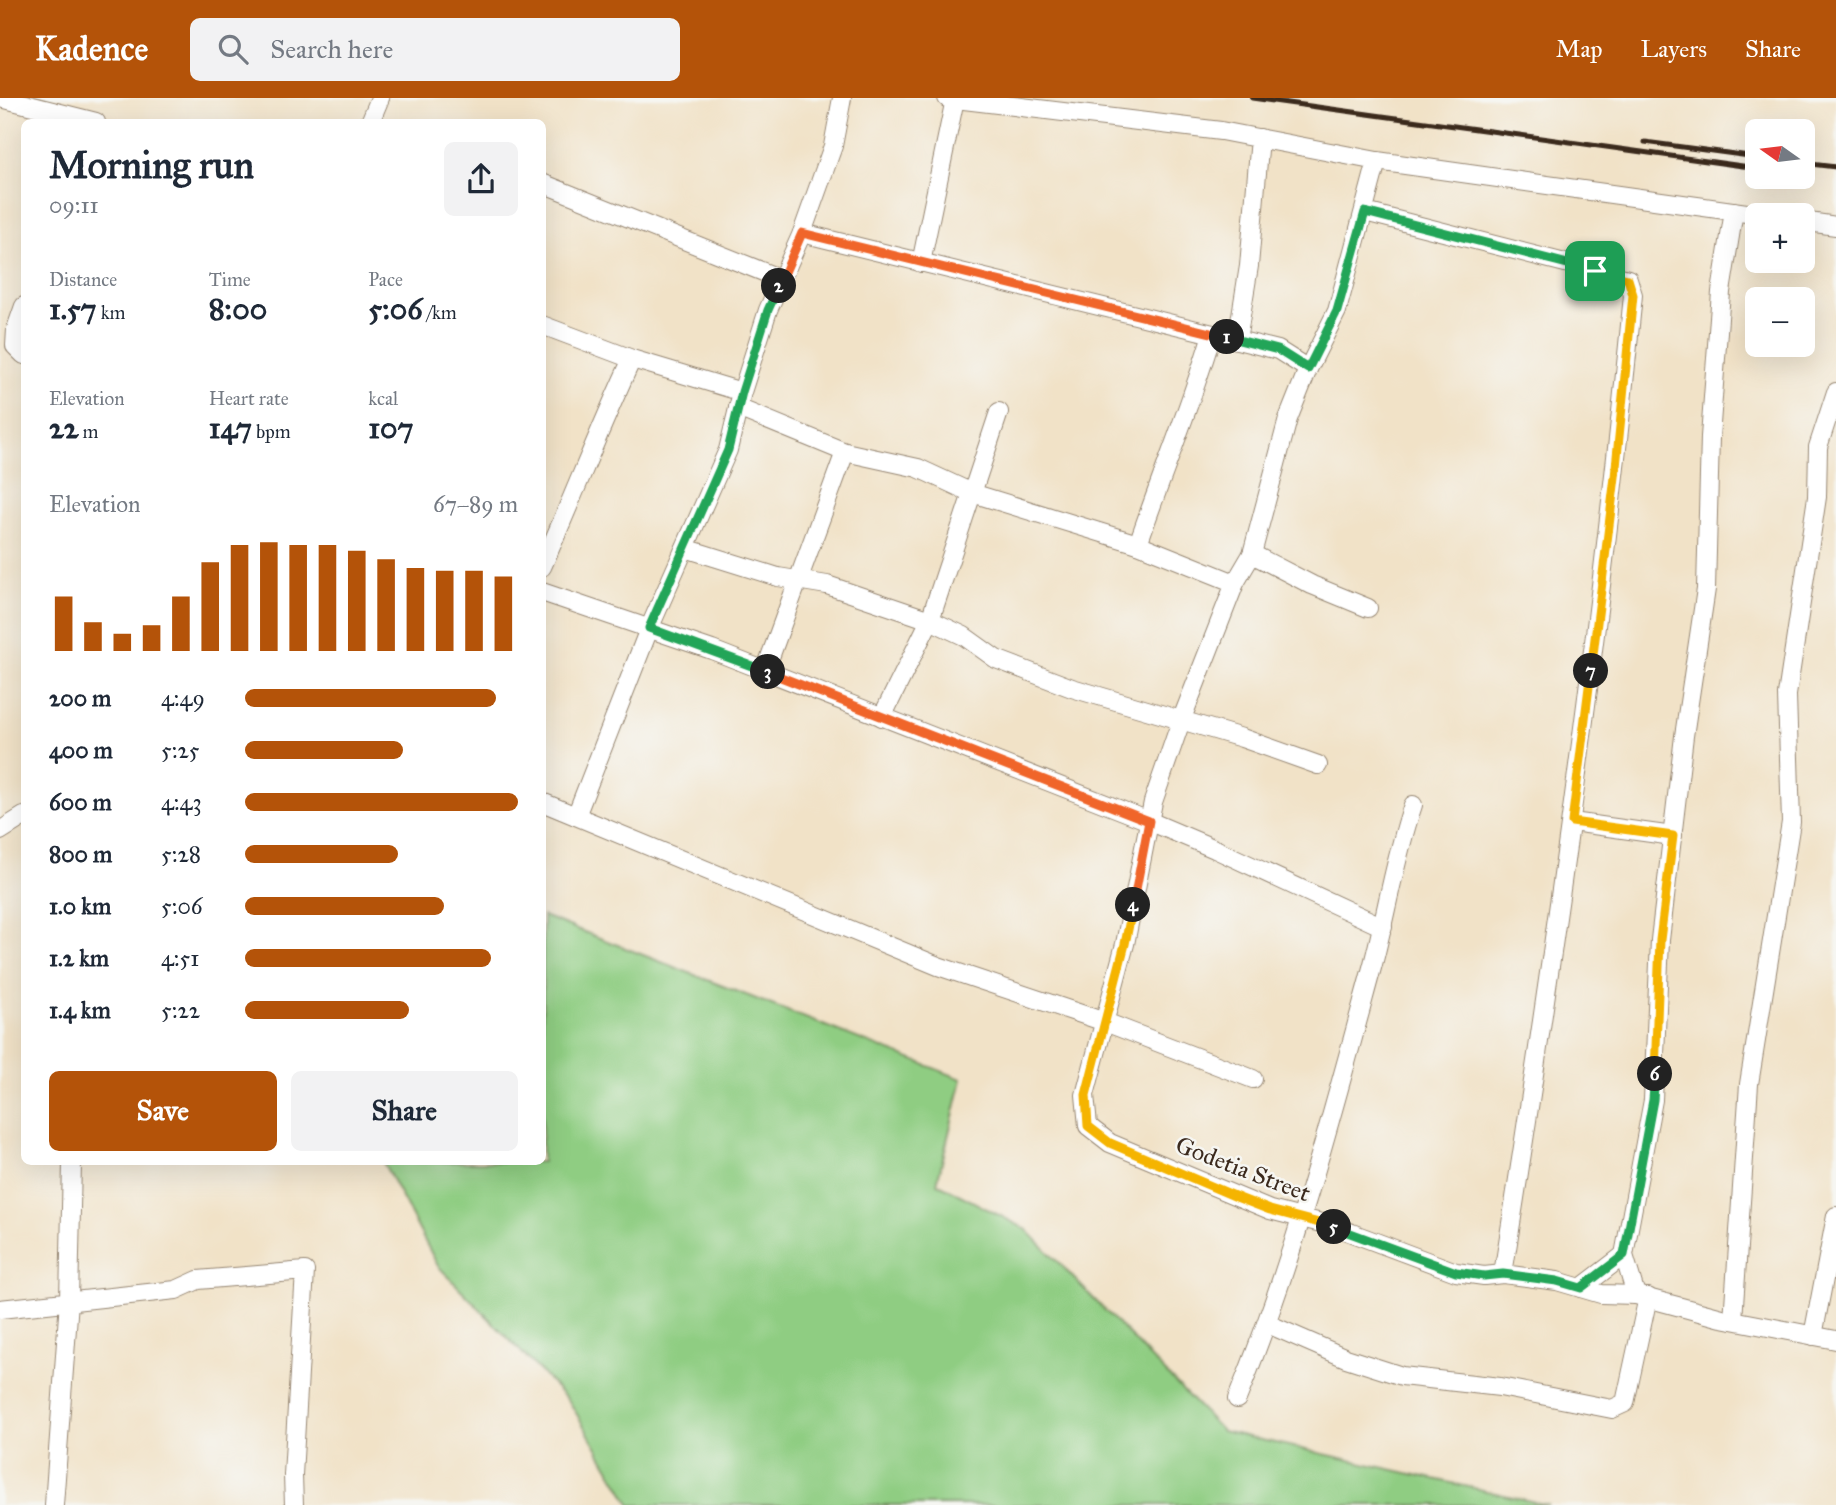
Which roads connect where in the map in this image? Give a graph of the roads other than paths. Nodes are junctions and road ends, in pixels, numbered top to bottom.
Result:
1 (1, 98) edge
2 (380, 98) edge
3 (842, 98) edge
4 (947, 98) edge
5 (955, 99) edge
6 (79, 119) edge
7 (371, 119) edge
8 (1260, 138) junction
9 (1377, 161) junction
10 (546, 185) edge
11 (1734, 211) junction
12 (1365, 212) junction
13 (1745, 213) edge
14 (1815, 223) edge
15 (1836, 226) edge
16 (802, 233) junction
17 (922, 263) junction
18 (781, 279) junction
19 (21, 315) edge
20 (546, 327) edge
21 (1212, 334) junction
22 (1237, 340) junction
23 (21, 352) edge
24 (632, 359) junction
25 (1308, 369) junction
26 (1836, 392) edge
27 (740, 400) junction
28 (999, 412) dead end
29 (845, 452) junction
30 (972, 493) junction
31 (1138, 544) junction
32 (685, 548) junction
33 (1252, 554) junction
34 (546, 558) edge
35 (799, 581) junction
36 (1235, 583) junction
37 (546, 593) edge
38 (1368, 608) dead end
39 (930, 620) junction
40 (649, 628) junction
41 (765, 671) junction
42 (882, 717) junction
43 (1181, 721) junction
44 (1318, 765) dead end
45 (546, 804) edge
46 (1413, 805) dead end
47 (576, 816) junction
48 (21, 818) edge
49 (1149, 821) junction
50 (1572, 822) junction
51 (0, 831) edge
52 (1673, 836) junction
53 (1383, 927) junction
54 (1105, 1022) junction
55 (1253, 1079) dead end
56 (72, 1165) edge
57 (1836, 1216) edge
58 (1302, 1218) junction
59 (1624, 1255) junction
60 (1503, 1274) junction
61 (1581, 1288) junction
62 (1642, 1296) junction
63 (69, 1301) junction
64 (0, 1309) edge
65 (1733, 1320) junction
66 (1268, 1324) junction
67 (1812, 1336) junction
68 (1836, 1340) edge
69 (1237, 1399) dead end
70 (54, 1505) edge
71 (294, 1505) edge

1 - 6 street
2 - 7 street
3 - 16 street
4 - 5 street
5 - 8 street
5 - 17 street
8 - 9 street
8 - 22 street
9 - 11 street
9 - 12 street
10 - 18 street
11 - 13 street
11 - 52 street
12 - 25 street
12 - 50 street
14 - 15 street
16 - 17 street
16 - 18 street
17 - 21 street
18 - 27 street
19 - 23 street
20 - 24 street
21 - 22 street
21 - 31 street
22 - 25 street
24 - 27 street
24 - 34 street
25 - 33 street
26 - 65 street
27 - 29 street
27 - 32 street
28 - 30 street
29 - 30 street
29 - 35 street
30 - 31 street
30 - 39 street
31 - 36 street
32 - 35 street
32 - 40 street
33 - 36 street
33 - 38 street
35 - 39 street
35 - 41 street
36 - 43 street
37 - 40 street
39 - 42 street
39 - 43 street
40 - 41 street
40 - 47 street
41 - 42 street
42 - 49 street
43 - 44 street
43 - 49 street
45 - 47 street
46 - 53 street
47 - 54 street
48 - 51 street
49 - 53 street
49 - 54 street
50 - 52 street
50 - 60 street
52 - 59 street
53 - 58 street
54 - 55 street
54 - 58 street, Godetia Street
56 - 63 street
57 - 67 street
58 - 60 street, Godetia Street
58 - 66 street
59 - 61 street
59 - 62 street
60 - 61 street, Godetia Street
61 - 62 street, Godetia Street
62 - 65 street, Godetia Street
62 - 66 street
63 - 64 street
63 - 70 street
63 - 71 street
65 - 67 street, Godetia Street
66 - 69 street
67 - 68 street, Godetia Street

